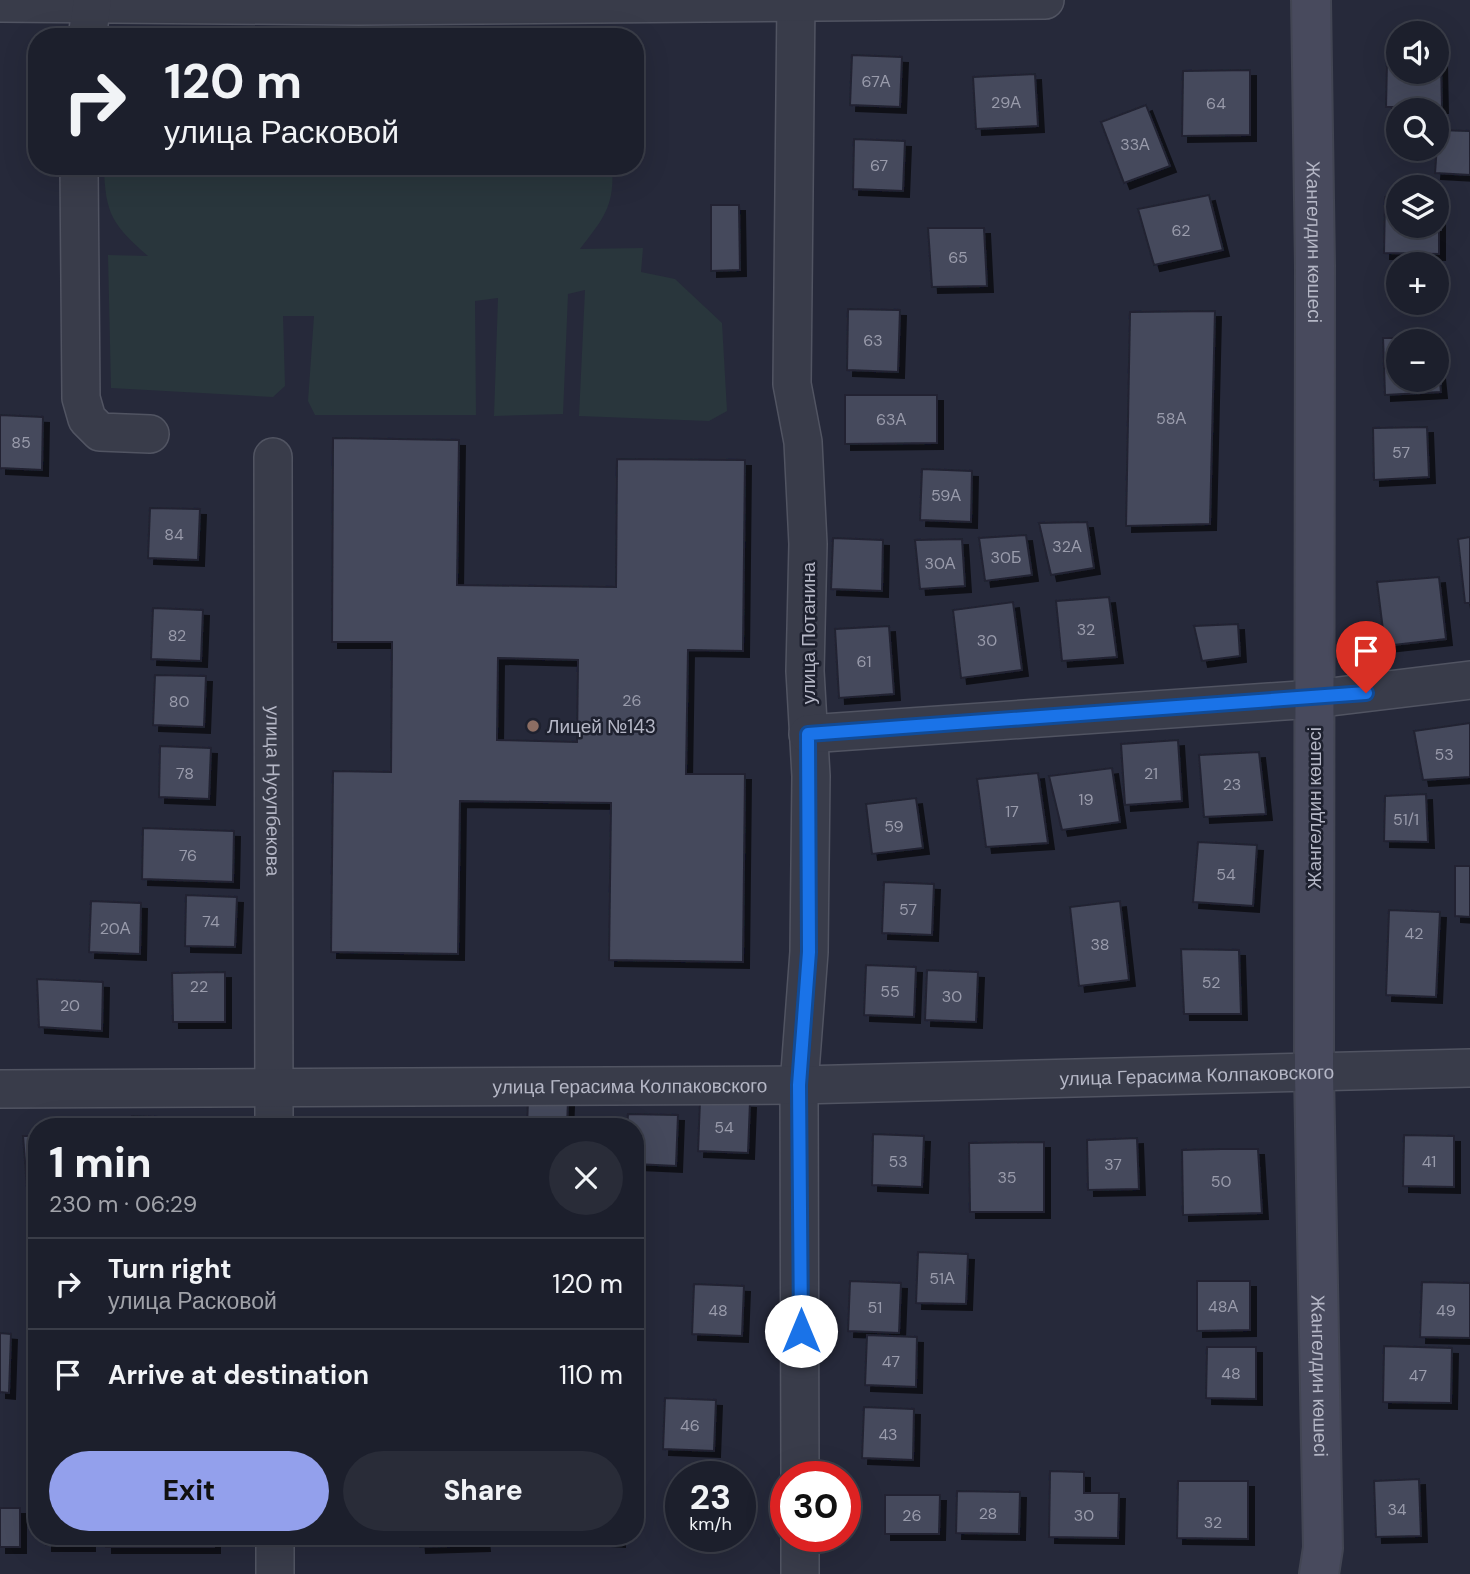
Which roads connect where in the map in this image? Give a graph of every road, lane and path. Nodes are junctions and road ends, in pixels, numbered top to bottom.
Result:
1 (1045, 0) edge
2 (1311, 0) edge
3 (796, 1) edge
4 (251, 2) edge
5 (0, 3) edge
6 (90, 20) edge
7 (79, 175) edge
8 (150, 434) dead end
9 (273, 457) dead end
10 (1470, 680) edge
11 (1314, 699) junction
12 (808, 734) junction
13 (1470, 1068) edge
14 (1314, 1074) junction
15 (799, 1085) junction
16 (274, 1088) junction
17 (0, 1089) edge
18 (274, 1118) edge
19 (800, 1461) edge
20 (275, 1545) edge
21 (800, 1552) edge
22 (275, 1574) edge
23 (800, 1574) edge
24 (1319, 1574) edge

1 - 3 street
2 - 11 main road, Жангелдин көшесі
3 - 4 street
3 - 12 street, улица Потанина
4 - 6 street
5 - 6 street
7 - 8 street
9 - 16 street, улица Нусупбекова
10 - 11 street
11 - 12 street
11 - 14 main road, Жангелдин көшесі
12 - 15 street, улица Потанина
13 - 14 street, улица Герасима Колпаковского
14 - 15 street, улица Герасима Колпаковского
14 - 24 main road, Жангелдин көшесі
15 - 16 street, улица Герасима Колпаковского
15 - 19 street, улица Потанина
16 - 17 street, улица Герасима Колпаковского
16 - 18 street, улица Нусупбекова
20 - 22 street
21 - 23 street

